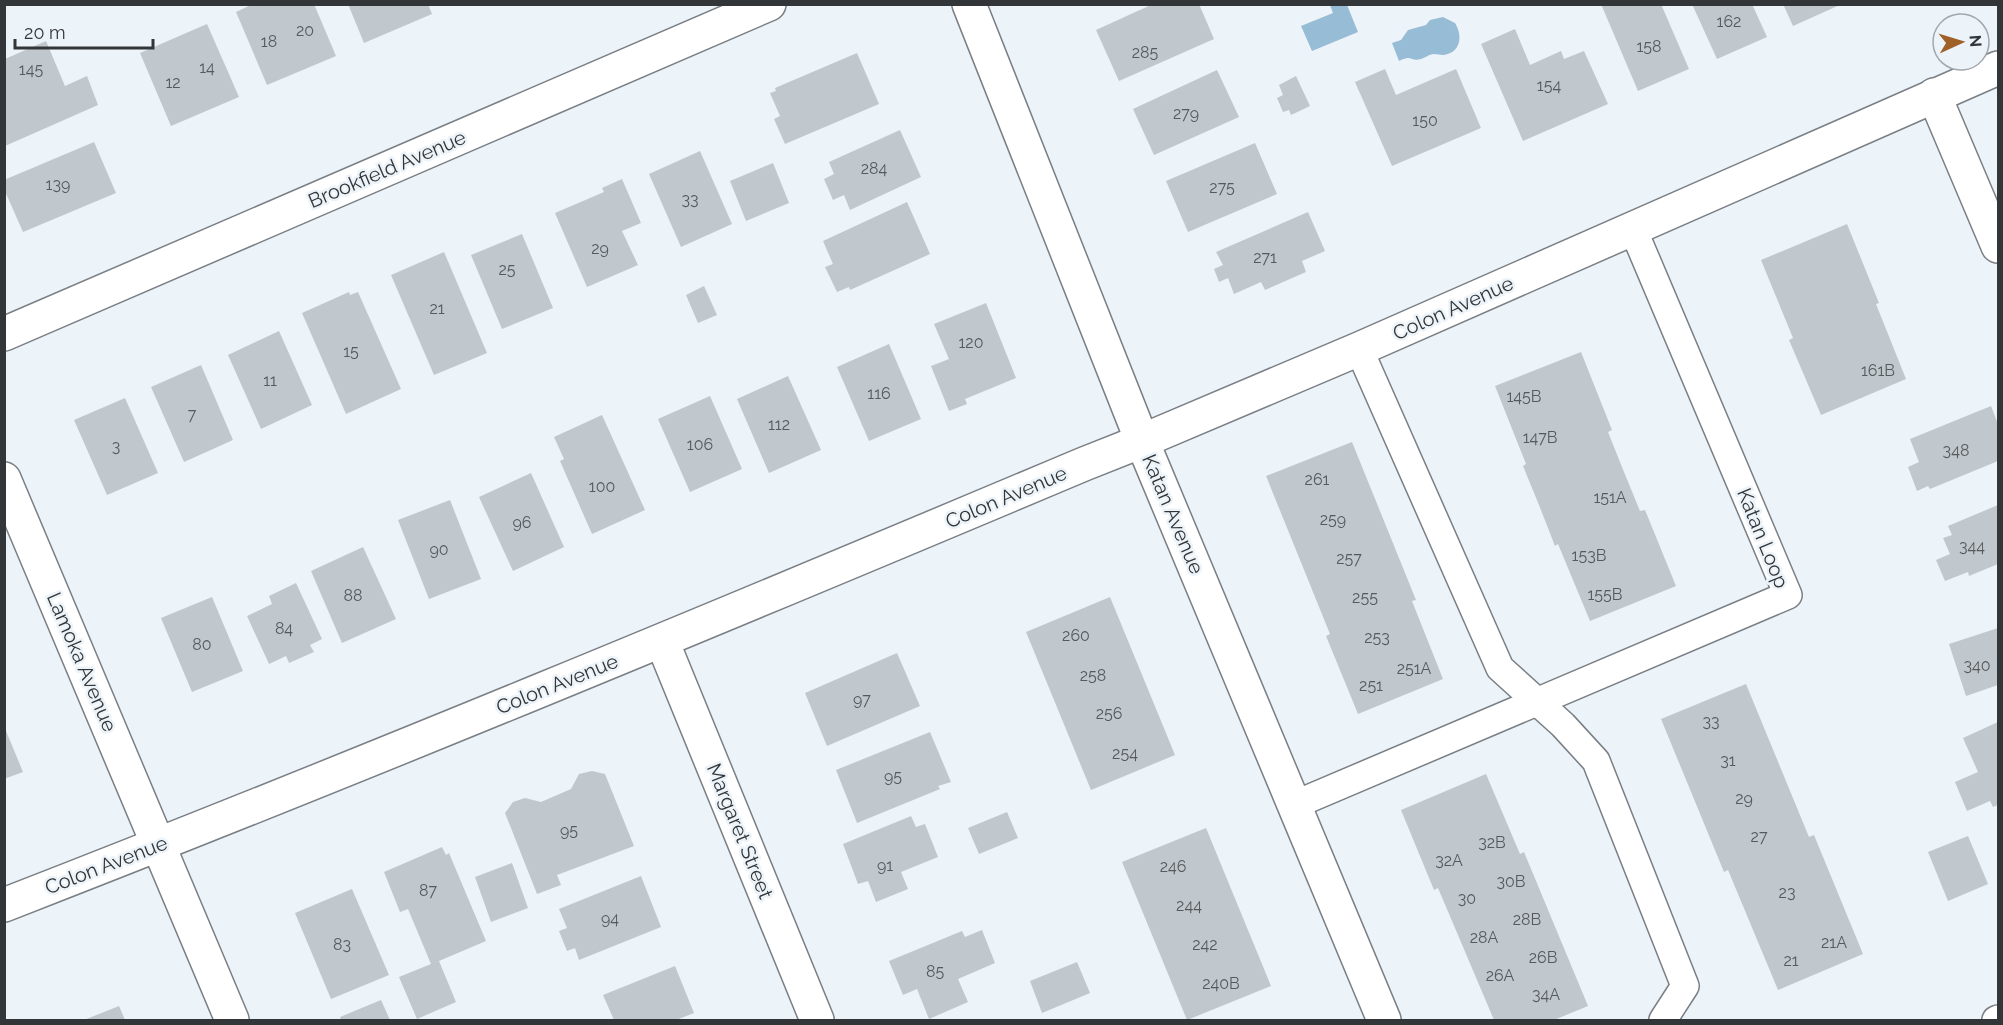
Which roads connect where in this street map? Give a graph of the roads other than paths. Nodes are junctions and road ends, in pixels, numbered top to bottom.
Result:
1 (769, 4) edge
2 (969, 4) edge
3 (1998, 68) edge
4 (1934, 95) junction
5 (1633, 229) junction
6 (1998, 246) edge
7 (4, 334) edge
8 (1359, 349) junction
9 (1142, 441) junction
10 (4, 479) edge
11 (662, 641) junction
12 (1536, 702) junction
13 (1294, 805) junction
14 (159, 844) junction
15 (4, 905) edge
16 (232, 1020) edge
17 (817, 1020) edge
18 (1384, 1020) edge
19 (1663, 1020) edge

1 - 7 street, Brookfield Avenue
2 - 9 street, Katan Avenue
3 - 4 street, Colon Avenue
4 - 5 street, Colon Avenue
4 - 6 street
5 - 8 street, Colon Avenue
5 - 12 lane, Katan Loop
8 - 9 street, Colon Avenue
8 - 12 lane
9 - 11 street, Colon Avenue
9 - 13 street, Katan Avenue
10 - 14 street, Lamoka Avenue
11 - 14 street, Colon Avenue
11 - 17 street, Margaret Street
12 - 13 lane, Katan Loop
12 - 19 lane
13 - 18 street, Katan Avenue
14 - 15 street, Colon Avenue
14 - 16 street, Lamoka Avenue

